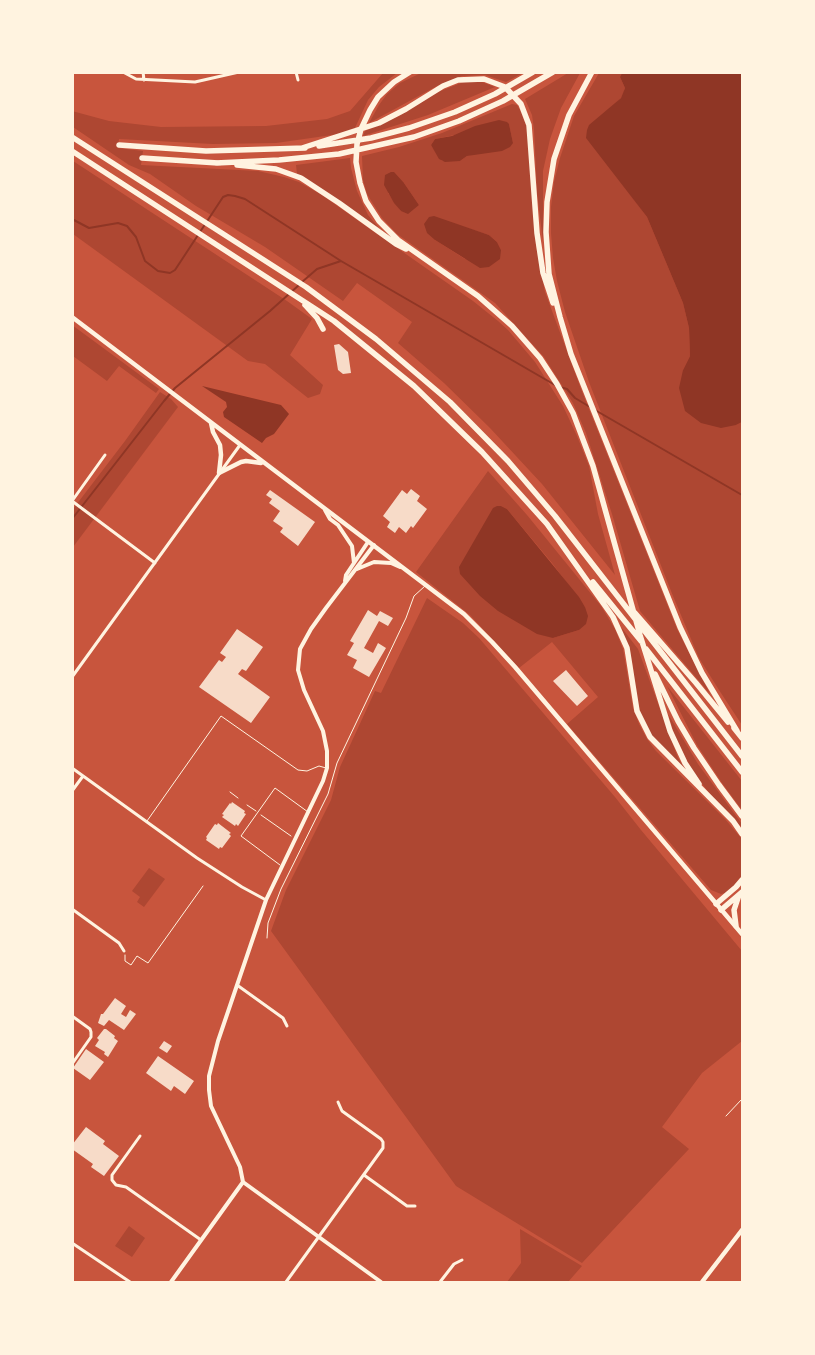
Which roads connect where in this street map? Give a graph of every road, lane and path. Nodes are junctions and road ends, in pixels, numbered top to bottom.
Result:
1 (122, 72) edge
2 (143, 72) edge
3 (239, 72) edge
4 (296, 72) edge
5 (410, 72) edge
6 (533, 72) edge
7 (553, 72) edge
8 (592, 72) edge
9 (144, 80) junction
10 (298, 80) dead end
11 (72, 137) edge
12 (119, 145) dead end
13 (302, 148) junction
14 (72, 151) edge
15 (142, 158) dead end
16 (216, 163) junction
17 (412, 251) junction
18 (298, 299) junction
19 (72, 317) edge
20 (560, 317) junction
21 (323, 329) dead end
22 (211, 423) junction
23 (240, 445) junction
24 (105, 455) dead end
25 (264, 464) junction
26 (219, 473) junction
27 (72, 501) edge
28 (325, 510) junction
29 (368, 542) junction
30 (374, 545) junction
31 (566, 550) junction
32 (155, 563) junction
33 (354, 563) junction
34 (403, 568) junction
35 (355, 570) junction
36 (345, 581) junction
37 (426, 585) junction
38 (622, 602) junction
39 (649, 661) junction
40 (72, 677) edge
41 (737, 731) junction
42 (742, 738) edge
43 (742, 756) edge
44 (72, 768) edge
45 (326, 768) junction
46 (742, 772) edge
47 (83, 776) junction
48 (72, 791) edge
49 (230, 792) dead end
50 (238, 798) dead end
51 (709, 798) junction
52 (247, 805) dead end
53 (258, 812) junction
54 (308, 812) junction
55 (742, 816) edge
56 (146, 822) junction
57 (742, 834) edge
58 (295, 839) junction
59 (282, 866) junction
60 (742, 880) edge
61 (203, 886) dead end
62 (741, 894) edge
63 (266, 900) junction
64 (716, 904) junction
65 (72, 910) edge
66 (721, 910) junction
67 (736, 926) junction
68 (742, 934) edge
69 (267, 938) dead end
70 (124, 951) joint
71 (237, 985) junction
72 (72, 1016) edge
73 (287, 1026) dead end
74 (72, 1064) edge
75 (742, 1099) edge
76 (338, 1102) dead end
77 (726, 1116) dead end
78 (140, 1136) dead end
79 (364, 1175) junction
80 (243, 1182) junction
81 (415, 1206) dead end
82 (742, 1230) edge
83 (318, 1238) junction
84 (201, 1240) junction
85 (72, 1243) edge
86 (462, 1260) dead end
87 (130, 1282) edge
88 (171, 1282) edge
89 (286, 1282) edge
90 (381, 1282) edge
91 (440, 1282) edge
92 (702, 1282) edge

1 - 9 street
2 - 9 street
3 - 9 street
4 - 10 street
5 - 17 highway
6 - 13 highway
7 - 16 highway
8 - 20 highway
11 - 38 highway
12 - 13 highway
13 - 20 highway
14 - 18 highway
15 - 16 highway
16 - 17 highway
17 - 39 highway
18 - 21 highway
18 - 31 highway
19 - 22 main road
20 - 41 highway
22 - 23 main road
22 - 26 main road
23 - 25 main road
23 - 26 street
24 - 27 street
25 - 26 main road
25 - 28 main road
26 - 32 street
27 - 32 street
28 - 29 main road
28 - 33 street
29 - 30 main road
29 - 33 street
30 - 34 main road
30 - 35 street
31 - 46 highway
31 - 51 highway
32 - 40 street
33 - 36 street
34 - 35 street
34 - 37 main road
35 - 36 street
36 - 45 street
37 - 64 main road
37 - 69 lane
38 - 41 highway
38 - 43 highway
39 - 51 highway
39 - 55 highway
41 - 42 highway
44 - 47 street
45 - 54 street
45 - 56 lane
47 - 48 street
47 - 56 street
49 - 50 path
51 - 57 highway
52 - 53 path
53 - 54 lane
53 - 58 path
53 - 59 lane
54 - 58 street
56 - 63 street
58 - 59 street
59 - 63 street
60 - 64 highway
61 - 70 path
62 - 66 highway
62 - 67 highway
63 - 71 street
64 - 66 main road
65 - 70 street
66 - 67 main road
67 - 68 main road
71 - 73 street
71 - 80 street
72 - 74 street
75 - 77 path
76 - 79 street
78 - 84 street
79 - 81 street
79 - 83 street
80 - 83 street
80 - 84 street
82 - 92 main road
83 - 89 street
83 - 90 street
84 - 88 street
85 - 87 street
86 - 91 street

